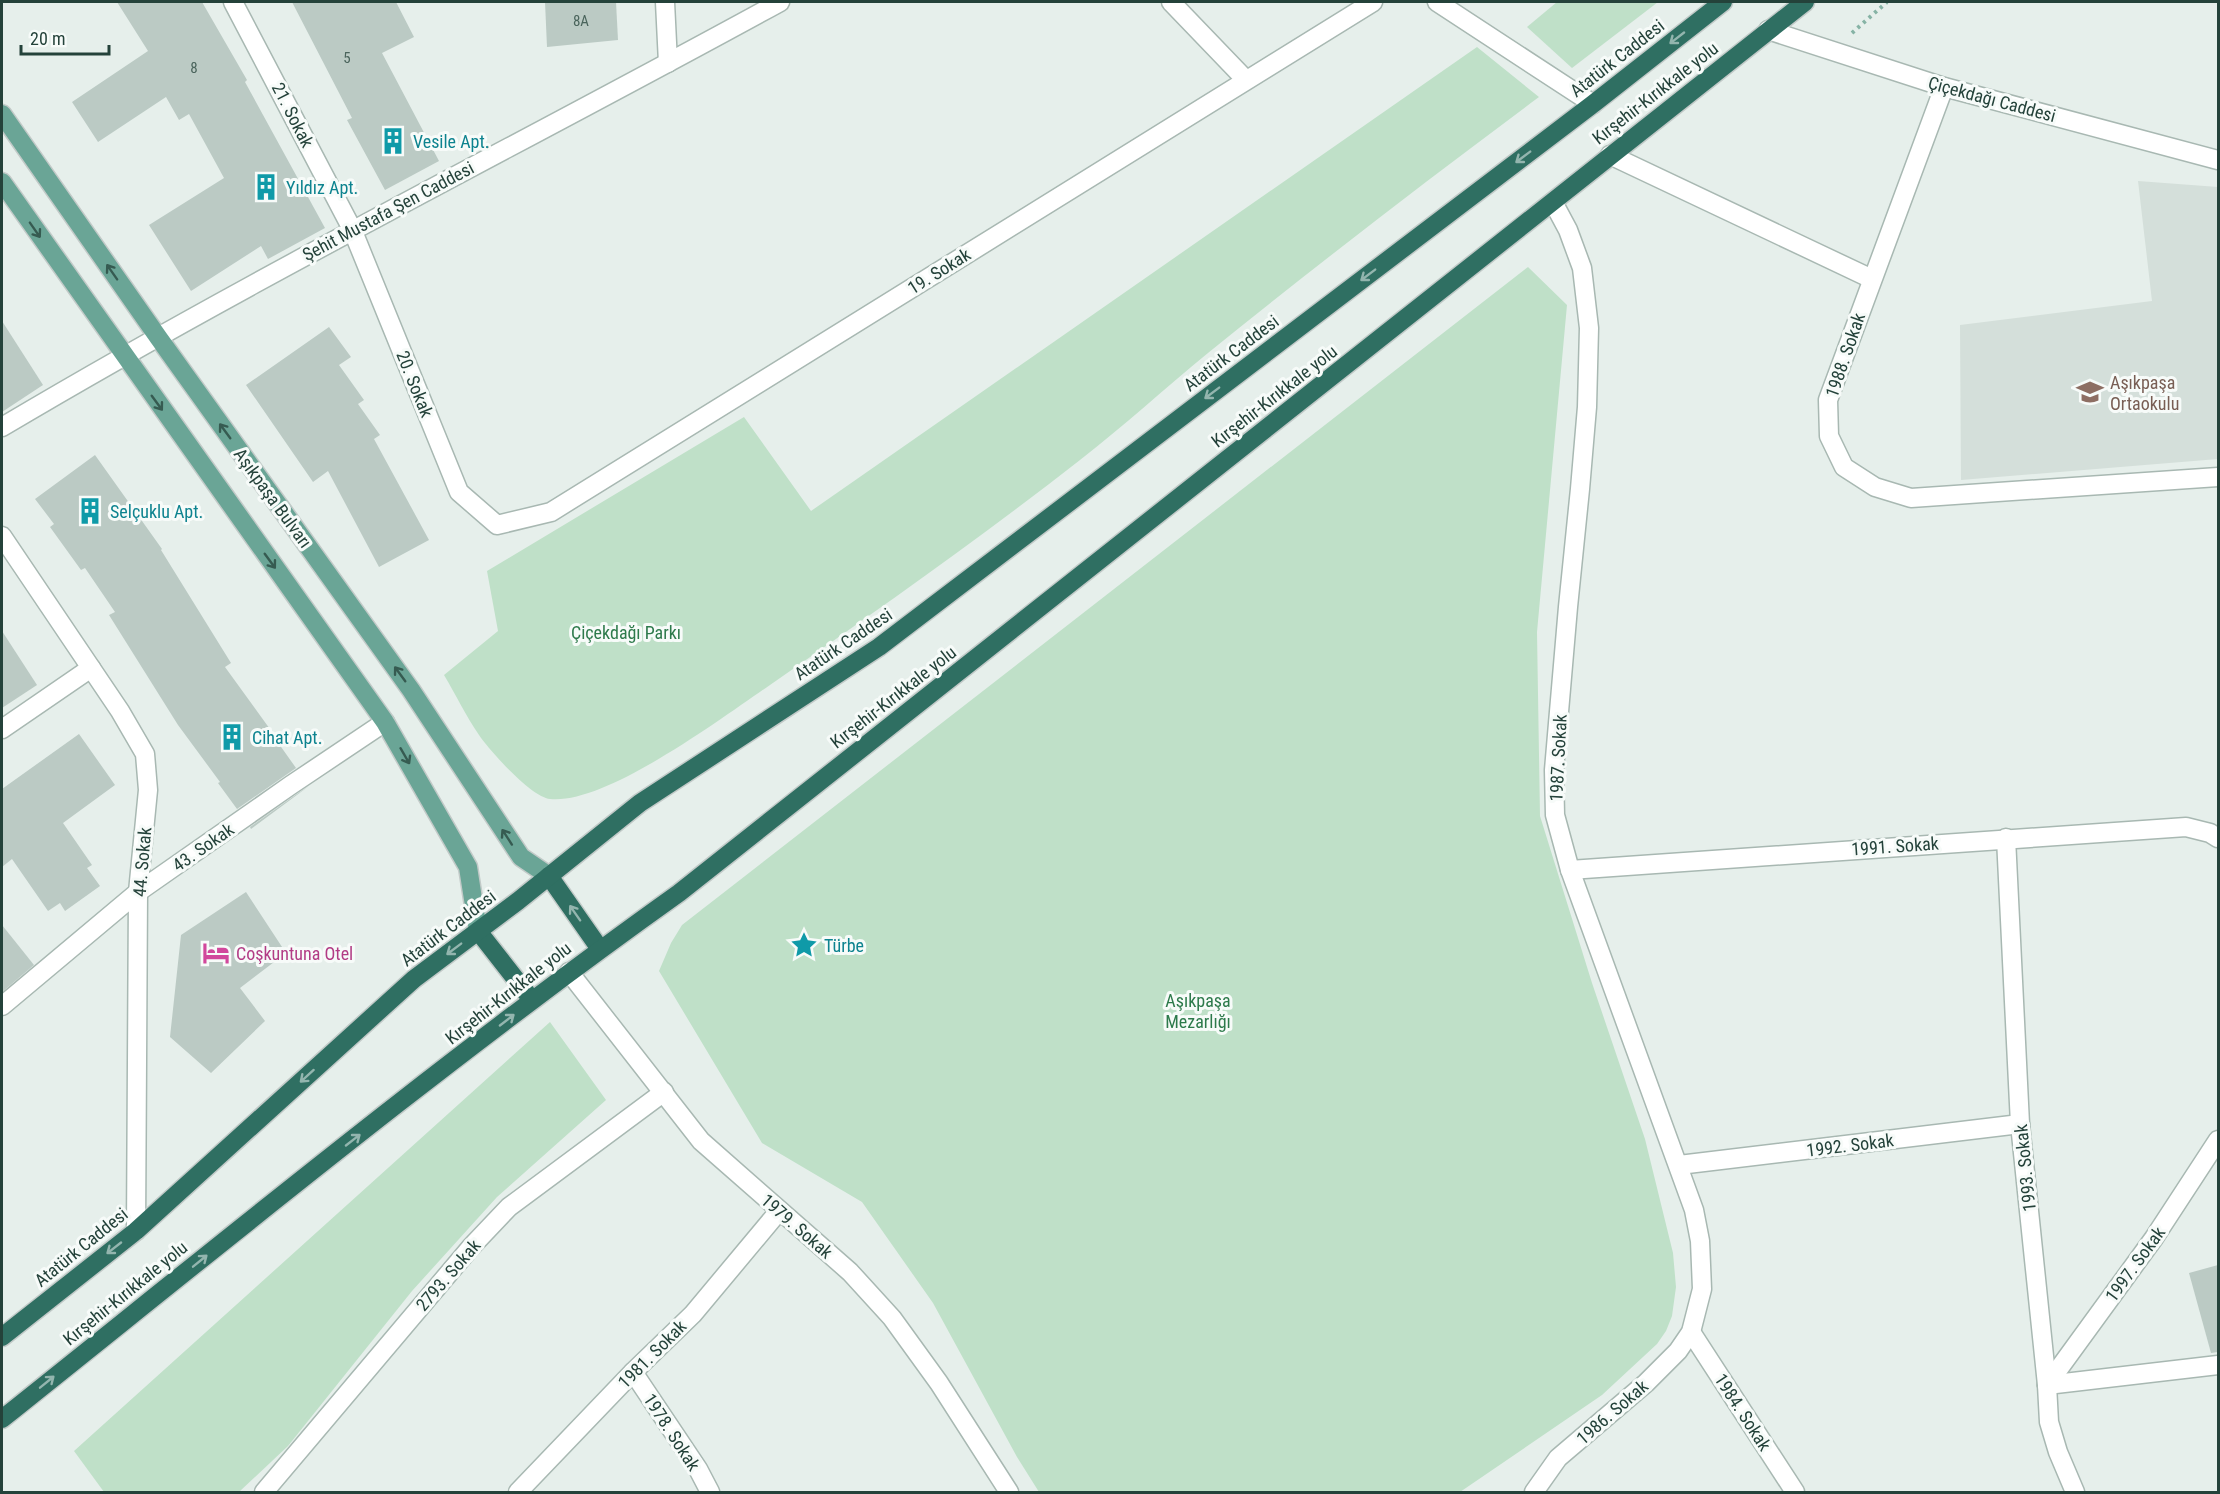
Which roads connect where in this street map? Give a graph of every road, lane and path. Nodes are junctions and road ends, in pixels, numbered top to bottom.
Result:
1 (233, 2) edge
2 (665, 2) edge
3 (780, 2) edge
4 (1172, 2) edge
5 (1373, 2) edge
6 (1437, 2) edge
7 (1723, 2) edge
8 (1805, 2) edge
9 (1887, 2) edge
10 (1768, 30) junction
11 (1830, 51) junction
12 (668, 63) junction
13 (1246, 81) junction
14 (1944, 87) junction
15 (1593, 104) junction
16 (2, 114) edge
17 (1610, 155) junction
18 (2218, 160) edge
19 (2, 182) edge
20 (1553, 201) junction
21 (352, 229) junction
22 (1872, 279) junction
23 (158, 338) junction
24 (123, 355) junction
25 (2, 427) edge
26 (2218, 477) edge
27 (497, 525) joint
28 (2, 536) edge
29 (91, 668) junction
30 (385, 722) junction
31 (2, 729) edge
32 (2006, 838) junction
33 (2218, 838) edge
34 (1570, 870) junction
35 (549, 876) junction
36 (138, 892) junction
37 (478, 931) junction
38 (600, 949) junction
39 (568, 972) junction
40 (532, 1000) junction
41 (2, 1006) edge
42 (664, 1092) junction
43 (2020, 1124) junction
44 (2218, 1140) edge
45 (1679, 1165) junction
46 (779, 1211) junction
47 (135, 1231) junction
48 (1691, 1332) junction
49 (2, 1337) edge
50 (2218, 1365) edge
51 (633, 1372) junction
52 (2047, 1385) junction
53 (2, 1419) edge
54 (264, 1492) edge
55 (518, 1492) edge
56 (710, 1492) edge
57 (1009, 1492) edge
58 (1534, 1492) edge
59 (1795, 1492) edge
60 (2075, 1492) edge

1 - 21 street, 21. Sokak
2 - 12 street
3 - 12 street, Şehit Mustafa Şen Caddesi
4 - 13 street
5 - 13 street, 19. Sokak
6 - 15 street
7 -> 15 highway, Atatürk Caddesi
8 - 10 highway, Kırşehir-Kırıkkale yolu
9 - 11 path
10 - 11 street, Çiçekdağı Caddesi
10 - 17 highway, Kırşehir-Kırıkkale yolu
11 - 14 street, Çiçekdağı Caddesi
12 - 21 street, Şehit Mustafa Şen Caddesi
13 - 27 street, 19. Sokak
14 - 18 street, Çiçekdağı Caddesi
14 - 22 street, 1988. Sokak
15 -> 35 highway, Atatürk Caddesi
23 -> 16 main road, Aşıkpaşa Bulvarı
17 - 20 highway, Kırşehir-Kırıkkale yolu
17 - 22 street
19 -> 24 main road
20 - 34 street, 1987. Sokak
20 - 38 highway, Kırşehir-Kırıkkale yolu
21 - 23 street, Şehit Mustafa Şen Caddesi
21 - 27 street, 20. Sokak
22 - 26 street, 1988. Sokak
23 - 24 street, Şehit Mustafa Şen Caddesi
35 -> 23 main road, Aşıkpaşa Bulvarı
24 - 25 street, Şehit Mustafa Şen Caddesi
24 -> 30 main road
28 - 29 street, 44. Sokak
29 - 31 street
29 - 36 street, 44. Sokak
30 - 36 street, 43. Sokak
30 -> 37 main road
32 - 33 street, 1991. Sokak
32 - 34 street, 1991. Sokak
32 - 43 street, 1993. Sokak
34 - 45 street, 1987. Sokak
35 - 37 highway, Atatürk Caddesi
38 -> 35 highway
36 - 41 street, 43. Sokak
36 - 47 street, 44. Sokak
37 - 40 highway
37 -> 47 highway, Atatürk Caddesi
38 - 39 highway, Kırşehir-Kırıkkale yolu
39 - 40 highway, Kırşehir-Kırıkkale yolu
39 - 42 street, 1979. Sokak
53 -> 40 highway, Kırşehir-Kırıkkale yolu
42 - 46 street, 1979. Sokak
42 - 54 street, 2793. Sokak
43 - 45 street, 1992. Sokak
43 - 52 street, 1993. Sokak
44 - 52 street, 1997. Sokak
45 - 48 street, 1987. Sokak
46 - 51 street, 1981. Sokak
46 - 57 street, 1979. Sokak
47 -> 49 highway, Atatürk Caddesi
48 - 58 street, 1986. Sokak
48 - 59 street, 1984. Sokak
50 - 52 street
51 - 55 street, 1981. Sokak
51 - 56 street, 1978. Sokak
52 - 60 street, 1993. Sokak

